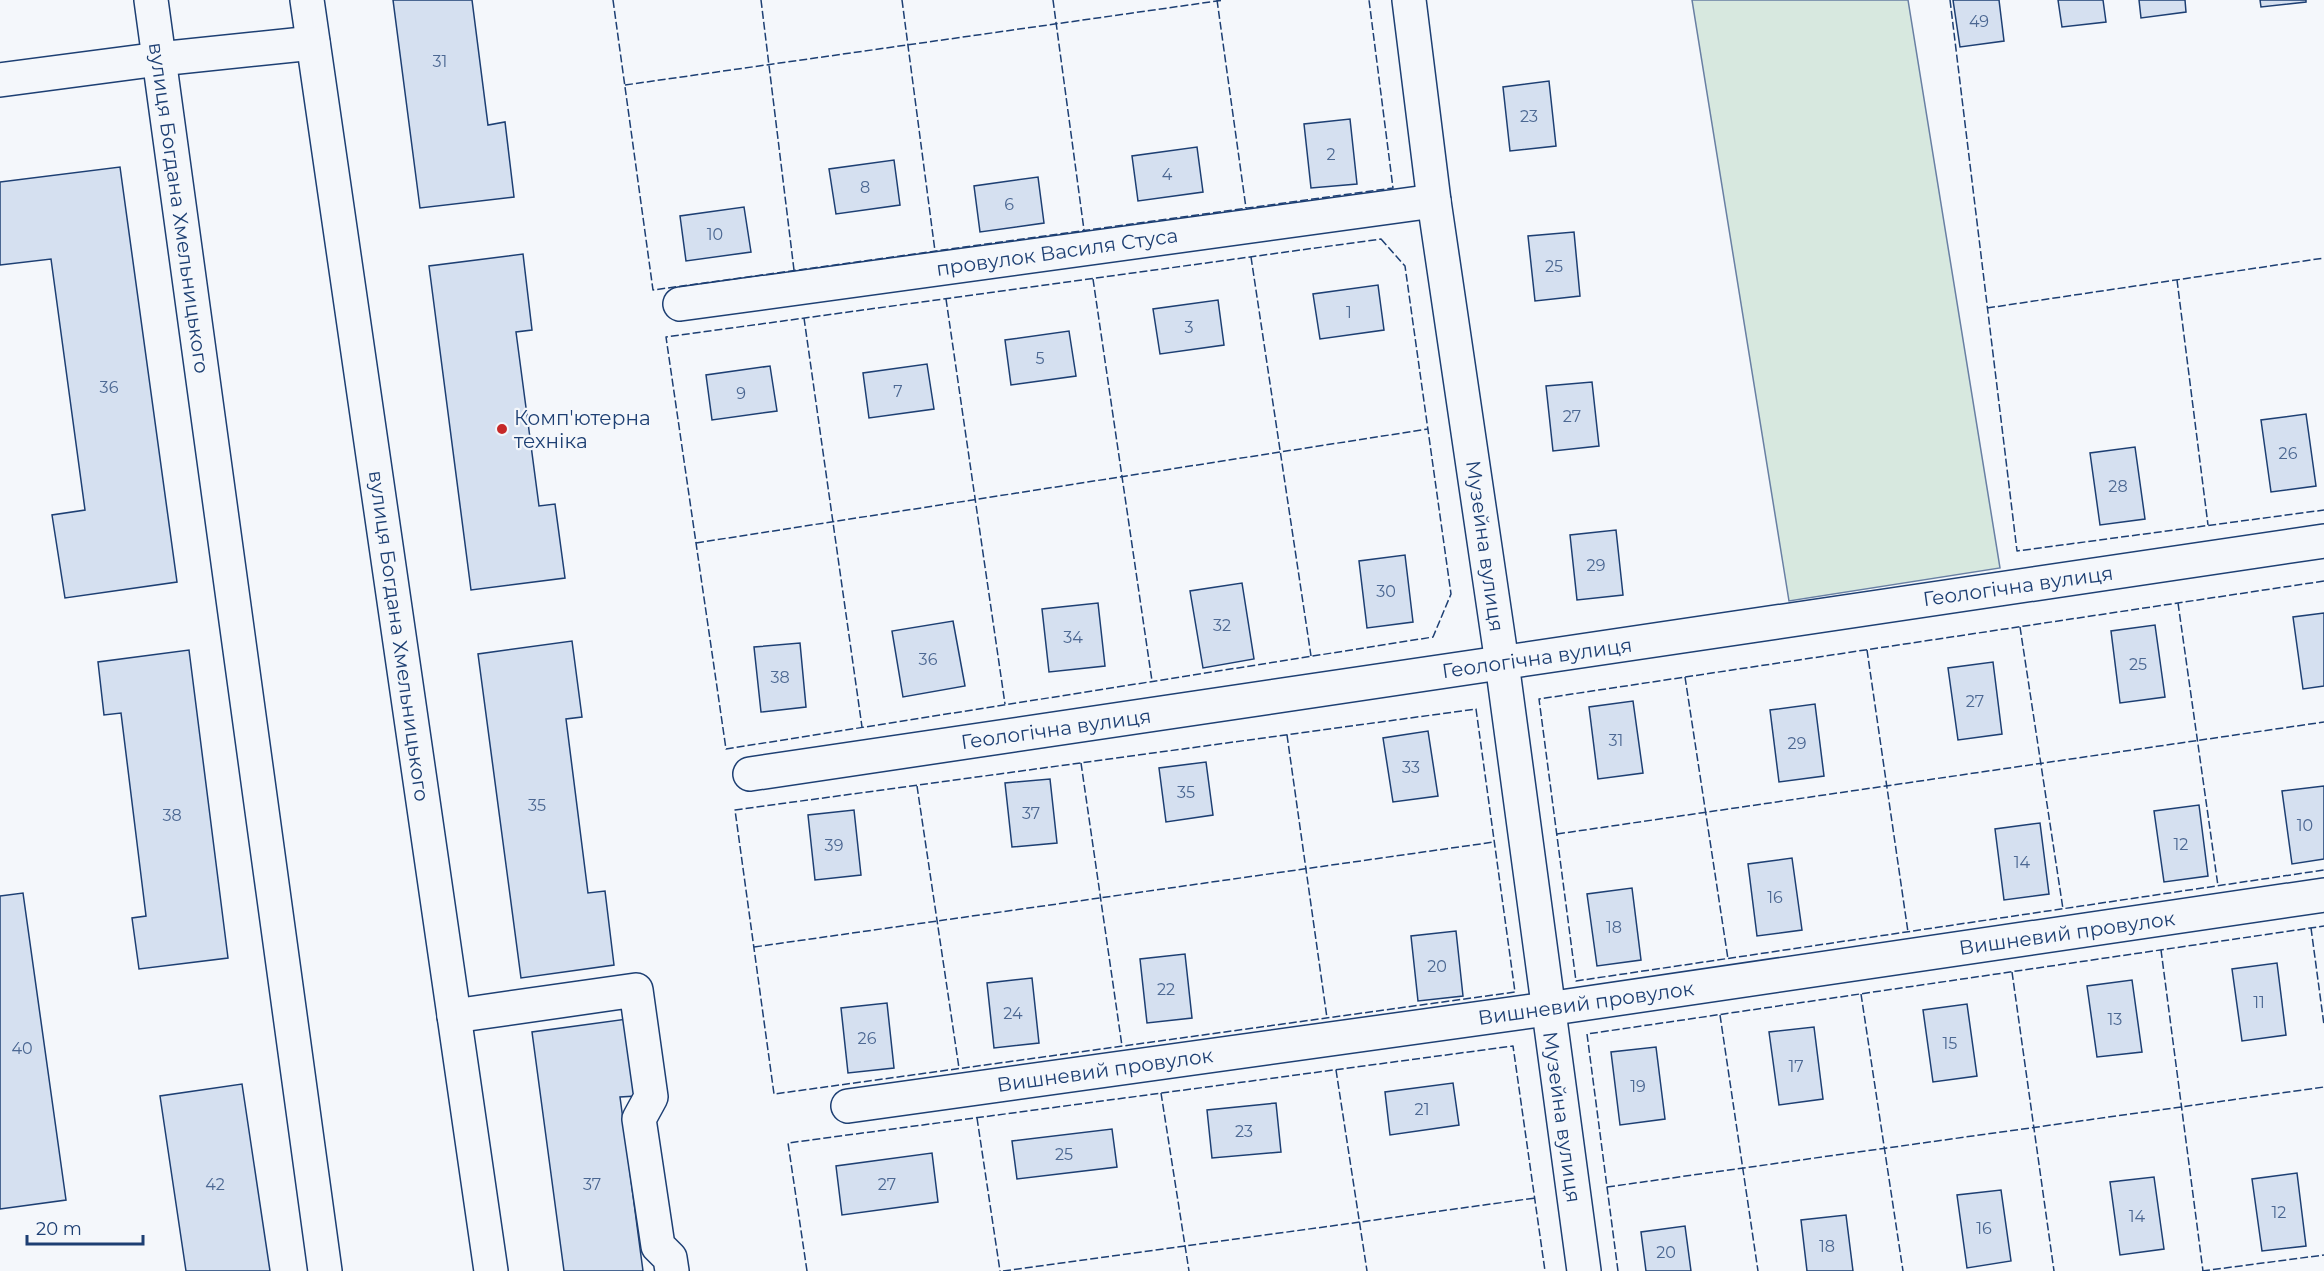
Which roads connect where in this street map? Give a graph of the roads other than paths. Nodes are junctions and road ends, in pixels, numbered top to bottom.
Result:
1 (151, 0) edge
2 (307, 0) edge
3 (1409, 0) edge
4 (313, 43) junction
5 (159, 59) junction
6 (0, 80) edge
7 (1434, 201) junction
8 (680, 304) dead end
9 (2324, 541) edge
10 (1502, 663) junction
11 (750, 774) dead end
12 (2324, 896) edge
13 (1547, 1009) junction
14 (454, 1016) junction
15 (848, 1106) dead end
16 (325, 1271) edge
17 (492, 1271) edge
18 (672, 1271) edge
19 (1584, 1271) edge

1 - 5 street, вулиця Богдана Хмельницького
2 - 4 street, вулиця Богдана Хмельницького
3 - 7 street, Музейна вулиця
4 - 5 street
4 - 14 street, вулиця Богдана Хмельницького
5 - 6 street
5 - 16 street, вулиця Богдана Хмельницького
7 - 8 street, провулок Василя Стуса
7 - 10 street, Музейна вулиця
9 - 10 street, Геологічна вулиця
10 - 11 street, Геологічна вулиця
10 - 13 street, Музейна вулиця
12 - 13 street, Вишневий провулок
13 - 15 street, Вишневий провулок
13 - 19 street, Музейна вулиця
14 - 17 street, вулиця Богдана Хмельницького
14 - 18 street

